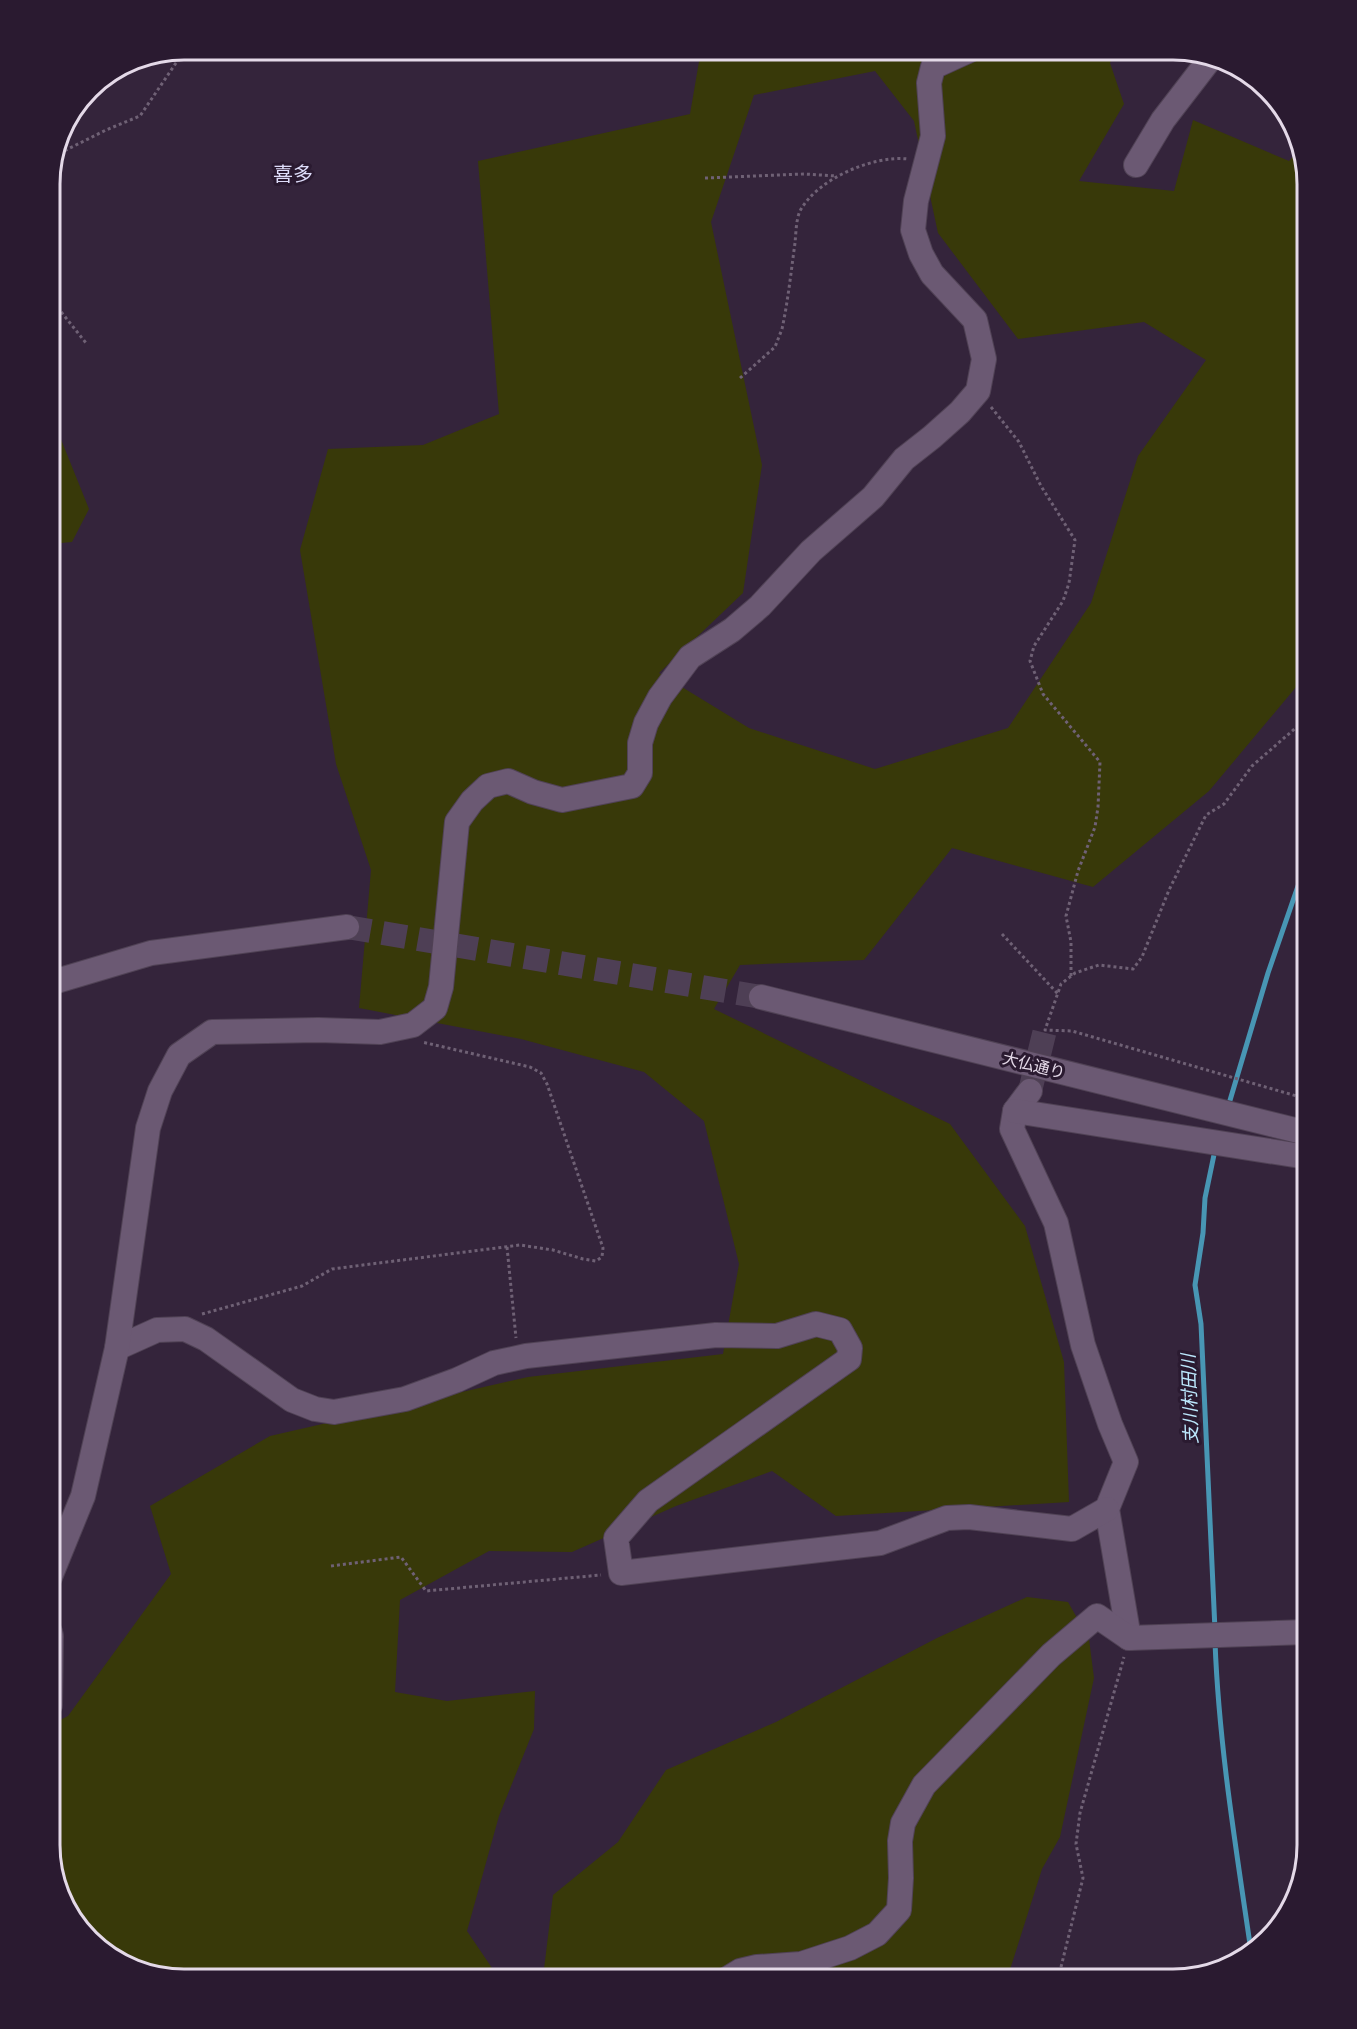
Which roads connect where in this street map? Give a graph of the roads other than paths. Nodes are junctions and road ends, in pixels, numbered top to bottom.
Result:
1 (948, 60) edge
2 (1207, 65) edge
3 (1136, 165) dead end
4 (347, 927) tunnel mouth
5 (60, 980) edge
6 (761, 997) tunnel mouth
7 (1030, 1091) tunnel mouth
8 (1015, 1111) junction
9 (1297, 1130) edge
10 (1297, 1155) edge
11 (117, 1348) junction
12 (1107, 1509) junction
13 (60, 1552) edge
14 (1297, 1632) edge
15 (1129, 1638) junction
16 (748, 1969) edge

1 - 11 street
2 - 3 street
4 - 5 street
6 - 9 street, 大仏通り
7 - 8 street
8 - 10 street
8 - 12 street
11 - 12 street
11 - 13 street
12 - 15 street
14 - 15 street
15 - 16 street

